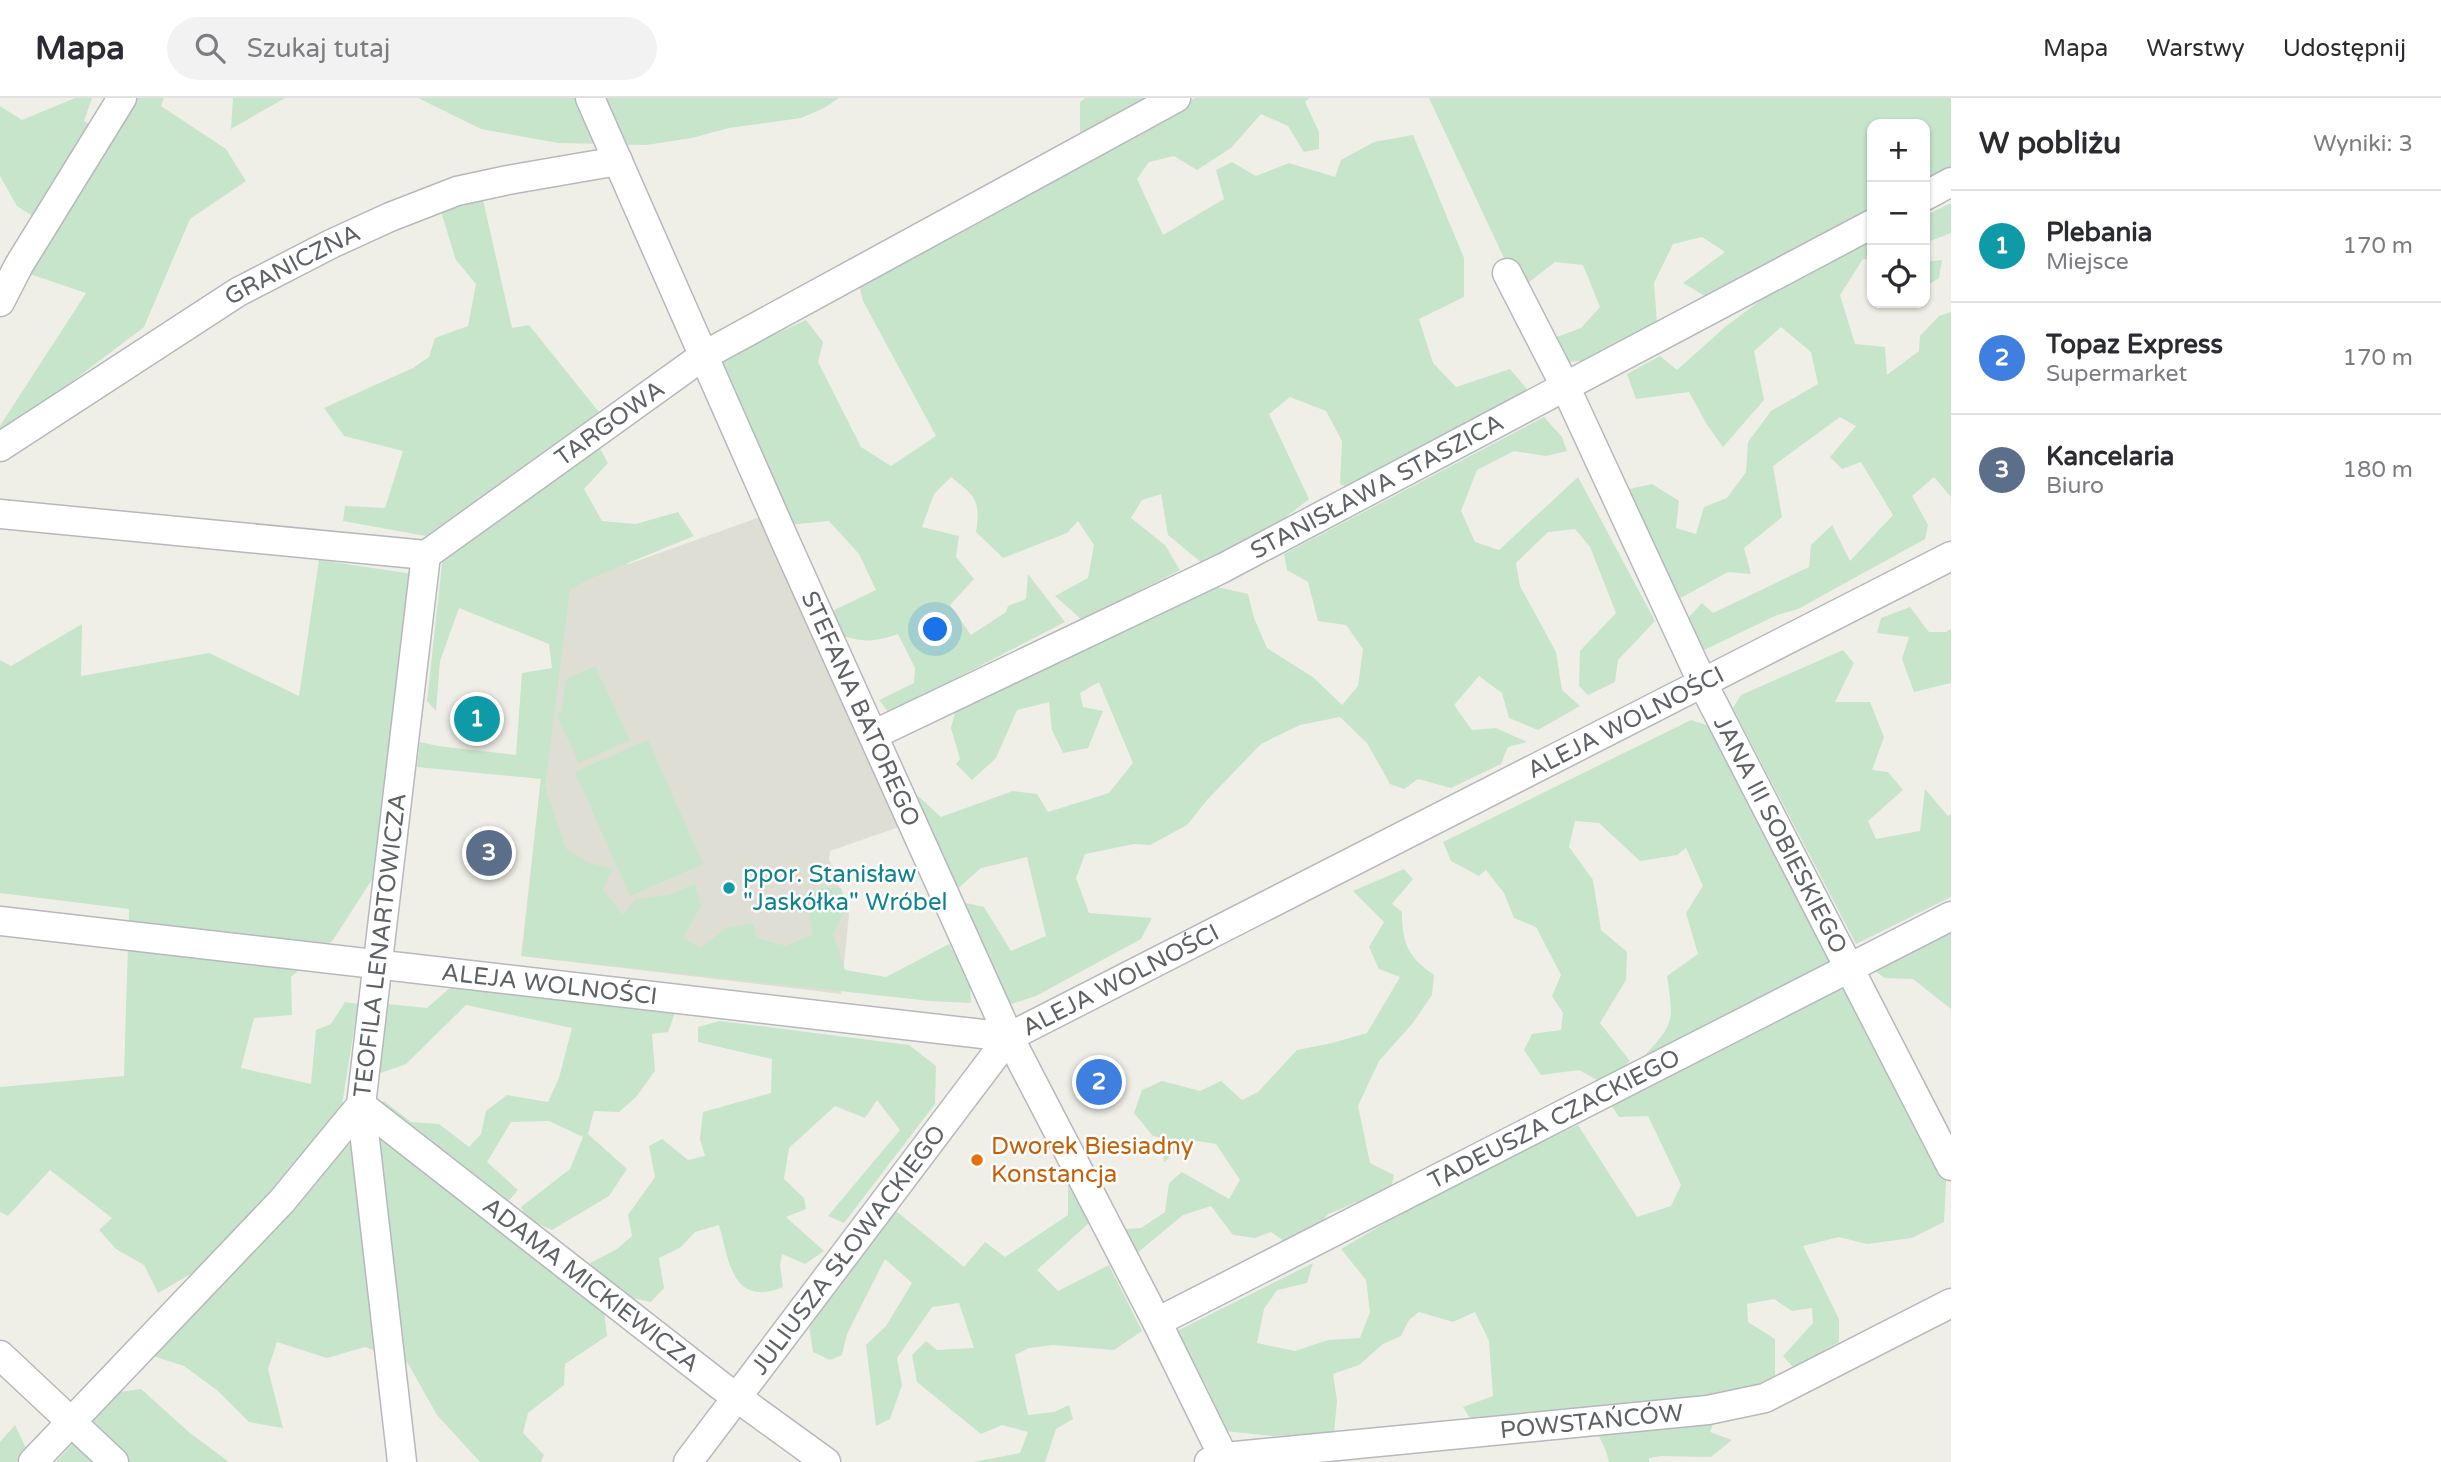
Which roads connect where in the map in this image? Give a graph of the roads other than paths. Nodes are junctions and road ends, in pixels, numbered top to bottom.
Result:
1 (122, 98) edge
2 (590, 98) edge
3 (1176, 98) edge
4 (618, 161) junction
5 (1951, 182) edge
6 (1930, 193) edge
7 (1867, 227) edge
8 (1507, 273) dead end
9 (0, 302) edge
10 (703, 356) junction
11 (1565, 386) junction
12 (0, 447) edge
13 (0, 514) edge
14 (426, 555) junction
15 (1951, 556) edge
16 (1703, 684) junction
17 (873, 735) junction
18 (1951, 916) edge
19 (0, 920) edge
20 (376, 963) junction
21 (1851, 967) junction
22 (1009, 1037) junction
23 (361, 1105) junction
24 (1951, 1166) edge
25 (1951, 1303) edge
26 (1157, 1322) junction
27 (0, 1355) edge
28 (737, 1396) junction
29 (71, 1421) junction
30 (1220, 1460) edge
31 (33, 1462) edge
32 (114, 1462) edge
33 (402, 1462) edge
34 (688, 1462) edge
35 (826, 1462) edge

1 - 9 street
2 - 4 street, STEFANA BATOREGO
3 - 10 street, TARGOWA
4 - 10 street, STEFANA BATOREGO
4 - 12 street, GRANICZNA
5 - 6 street
7 - 11 street, STANISŁAWA STASZICA
8 - 11 street, JANA III SOBIESKIEGO
10 - 14 street, TARGOWA
10 - 17 street, STEFANA BATOREGO
11 - 16 street, JANA III SOBIESKIEGO
11 - 17 street, STANISŁAWA STASZICA
13 - 14 street
14 - 20 street, TEOFILA LENARTOWICZA
15 - 16 street, ALEJA WOLNOŚCI
16 - 21 street, JANA III SOBIESKIEGO
16 - 22 street, ALEJA WOLNOŚCI
17 - 22 street, STEFANA BATOREGO
18 - 21 street, TADEUSZA CZACKIEGO
19 - 20 street, ALEJA WOLNOŚCI
20 - 22 street, ALEJA WOLNOŚCI
20 - 23 street, TEOFILA LENARTOWICZA
21 - 24 street, JANA III SOBIESKIEGO
21 - 26 street, TADEUSZA CZACKIEGO
22 - 26 street, STEFANA BATOREGO
22 - 28 street, JULIUSZA SŁOWACKIEGO
23 - 28 street, ADAMA MICKIEWICZA
23 - 29 street, TEOFILA LENARTOWICZA
23 - 33 street
25 - 30 street, POWSTAŃCÓW
26 - 30 street, STEFANA BATOREGO
27 - 29 street
28 - 34 street, JULIUSZA SŁOWACKIEGO
28 - 35 street, ADAMA MICKIEWICZA
29 - 31 street, TEOFILA LENARTOWICZA
29 - 32 street

